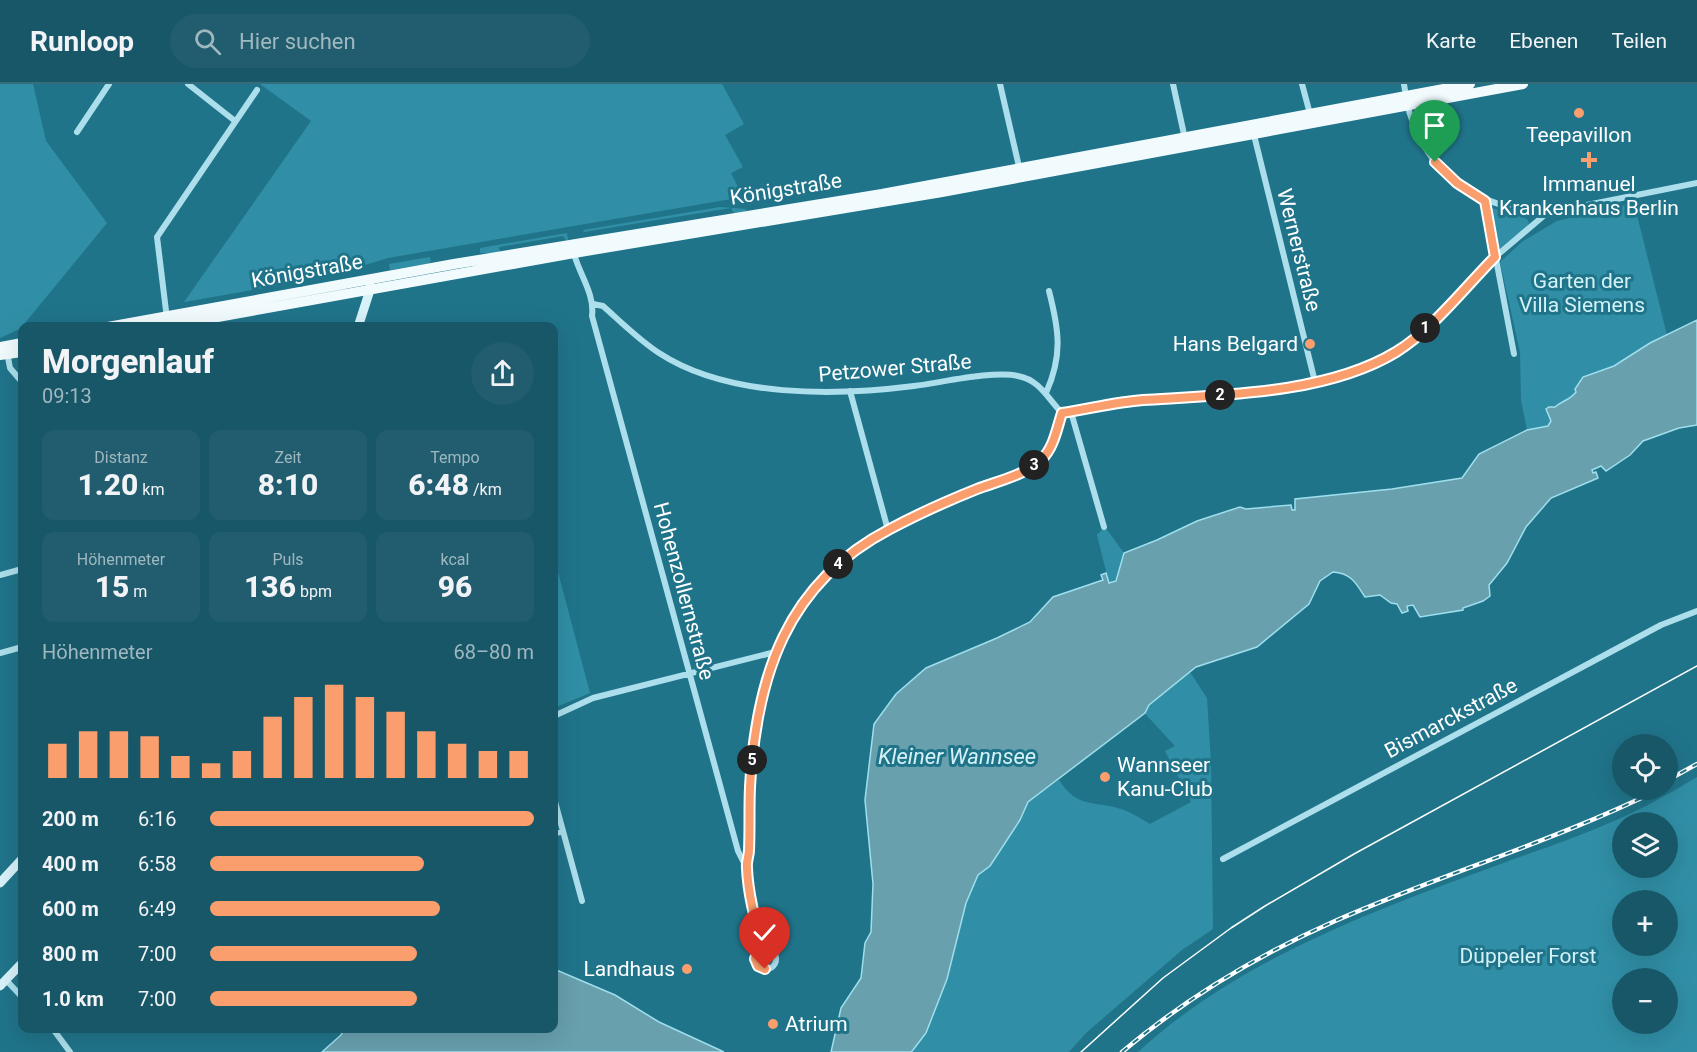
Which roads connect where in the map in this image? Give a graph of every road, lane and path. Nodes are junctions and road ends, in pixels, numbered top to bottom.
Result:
1 (109, 84) edge
2 (188, 84) edge
3 (1000, 84) edge
4 (1173, 84) edge
5 (1302, 84) edge
6 (1404, 84) edge
7 (1470, 84) edge
8 (1523, 84) edge
9 (257, 90) dead end
10 (1406, 101) junction
11 (1311, 118) junction
12 (236, 121) junction
13 (1253, 130) junction
14 (77, 132) dead end
15 (1186, 142) junction
16 (1020, 173) junction
17 (1697, 183) edge
18 (1485, 201) junction
19 (1547, 213) junction
20 (573, 249) junction
21 (1495, 257) junction
22 (370, 285) junction
23 (1049, 291) dead end
24 (593, 304) junction
25 (166, 322) edge
26 (171, 322) edge
27 (359, 322) edge
28 (18, 345) edge
29 (3, 351) edge
30 (18, 352) edge
31 (1514, 354) dead end
32 (18, 377) edge
33 (1315, 382) junction
34 (850, 391) junction
35 (1047, 393) junction
36 (1071, 412) junction
37 (1062, 413) junction
38 (1104, 527) dead end
39 (888, 530) junction
40 (18, 570) edge
41 (0, 575) edge
42 (1697, 611) edge
43 (18, 648) edge
44 (775, 652) junction
45 (0, 653) edge
46 (689, 674) junction
47 (558, 714) edge
48 (558, 814) edge
49 (562, 831) junction
50 (558, 832) edge
51 (1223, 859) dead end
52 (18, 863) edge
53 (747, 867) junction
54 (0, 883) edge
55 (582, 901) dead end
56 (763, 949) dead end
57 (18, 967) edge
58 (3, 983) edge
59 (18, 994) edge
60 (56, 1033) edge
61 (70, 1052) edge

1 - 14 street
2 - 12 street
3 - 16 street
4 - 15 street
5 - 11 street
6 - 10 street
7 - 10 main road, Königstraße
8 - 10 main road, Königstraße
9 - 12 street
10 - 11 main road, Königstraße
10 - 18 street
11 - 13 main road, Königstraße
12 - 25 street
13 - 15 main road, Königstraße
13 - 33 street, Wernerstraße
15 - 16 main road, Königstraße
16 - 20 main road, Königstraße
17 - 19 street
18 - 19 street
18 - 21 street
19 - 21 street
20 - 22 main road, Königstraße
20 - 24 street, Hohenzollernstraße
21 - 31 street
21 - 33 street
22 - 26 main road, Königstraße
22 - 27 street
23 - 35 street
24 - 34 street, Petzower Straße
24 - 46 street, Hohenzollernstraße
28 - 29 main road
29 - 30 main road
29 - 32 street
33 - 36 street
34 - 35 street, Petzower Straße
34 - 39 street
35 - 37 street, Petzower Straße
36 - 37 street
36 - 38 street
37 - 39 street
39 - 44 street
40 - 41 street
42 - 51 street, Bismarckstraße
43 - 45 street
44 - 46 street
44 - 53 street
46 - 47 street
46 - 53 street, Hohenzollernstraße
48 - 49 street
49 - 50 street
49 - 55 street
52 - 54 street
53 - 56 street, Hohenzollernstraße
57 - 58 street
58 - 59 street
60 - 61 street

